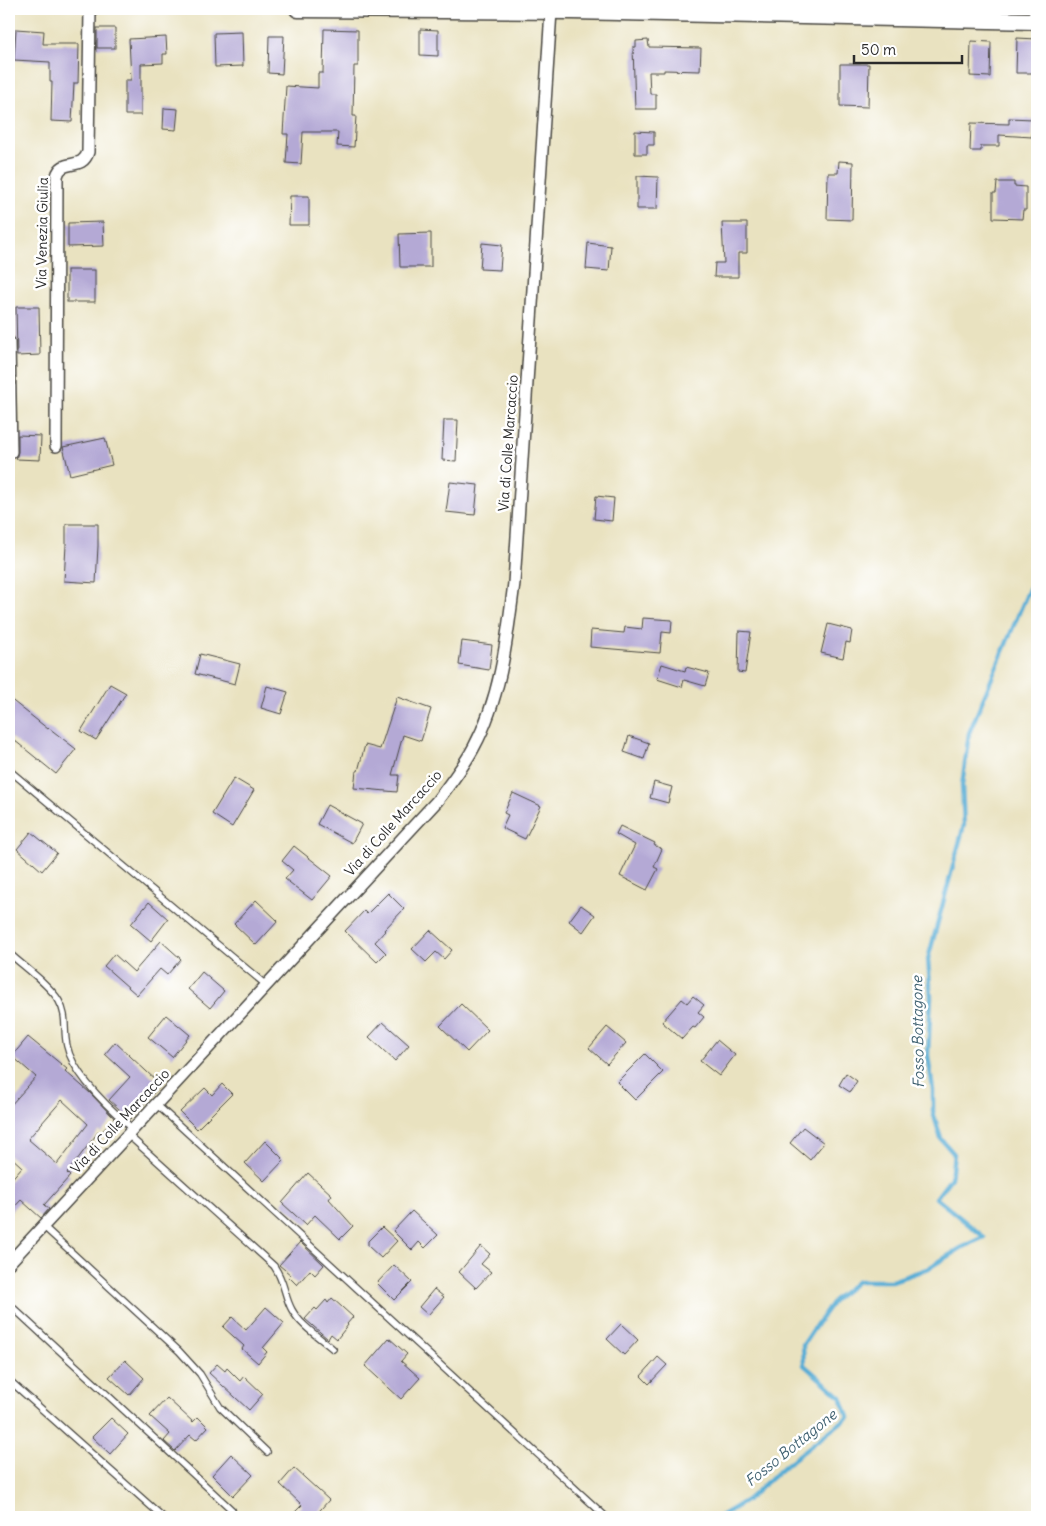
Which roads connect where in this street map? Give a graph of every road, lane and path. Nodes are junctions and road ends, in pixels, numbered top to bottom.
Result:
1 (90, 9) edge
2 (298, 9) edge
3 (551, 11) junction
4 (1037, 21) edge
5 (9, 342) edge
6 (56, 446) dead end
7 (11, 452) dead end
8 (9, 770) edge
9 (9, 953) edge
10 (266, 985) junction
11 (156, 1104) junction
12 (130, 1132) junction
13 (43, 1226) junction
14 (9, 1263) edge
15 (9, 1304) edge
16 (333, 1349) dead end
17 (9, 1380) edge
18 (268, 1452) dead end
19 (232, 1510) dead end
20 (604, 1515) dead end
21 (163, 1517) edge

1 - 6 street, Via Venezia Giulia
2 - 3 main road
3 - 4 main road
3 - 10 street, Via di Colle Marcaccio
5 - 7 street
8 - 10 lane
9 - 12 lane
10 - 11 street, Via di Colle Marcaccio
11 - 12 street, Via di Colle Marcaccio
11 - 20 lane
12 - 13 street, Via di Colle Marcaccio
12 - 16 lane
13 - 14 street, Via di Colle Marcaccio
13 - 18 lane
15 - 19 lane
17 - 21 lane

